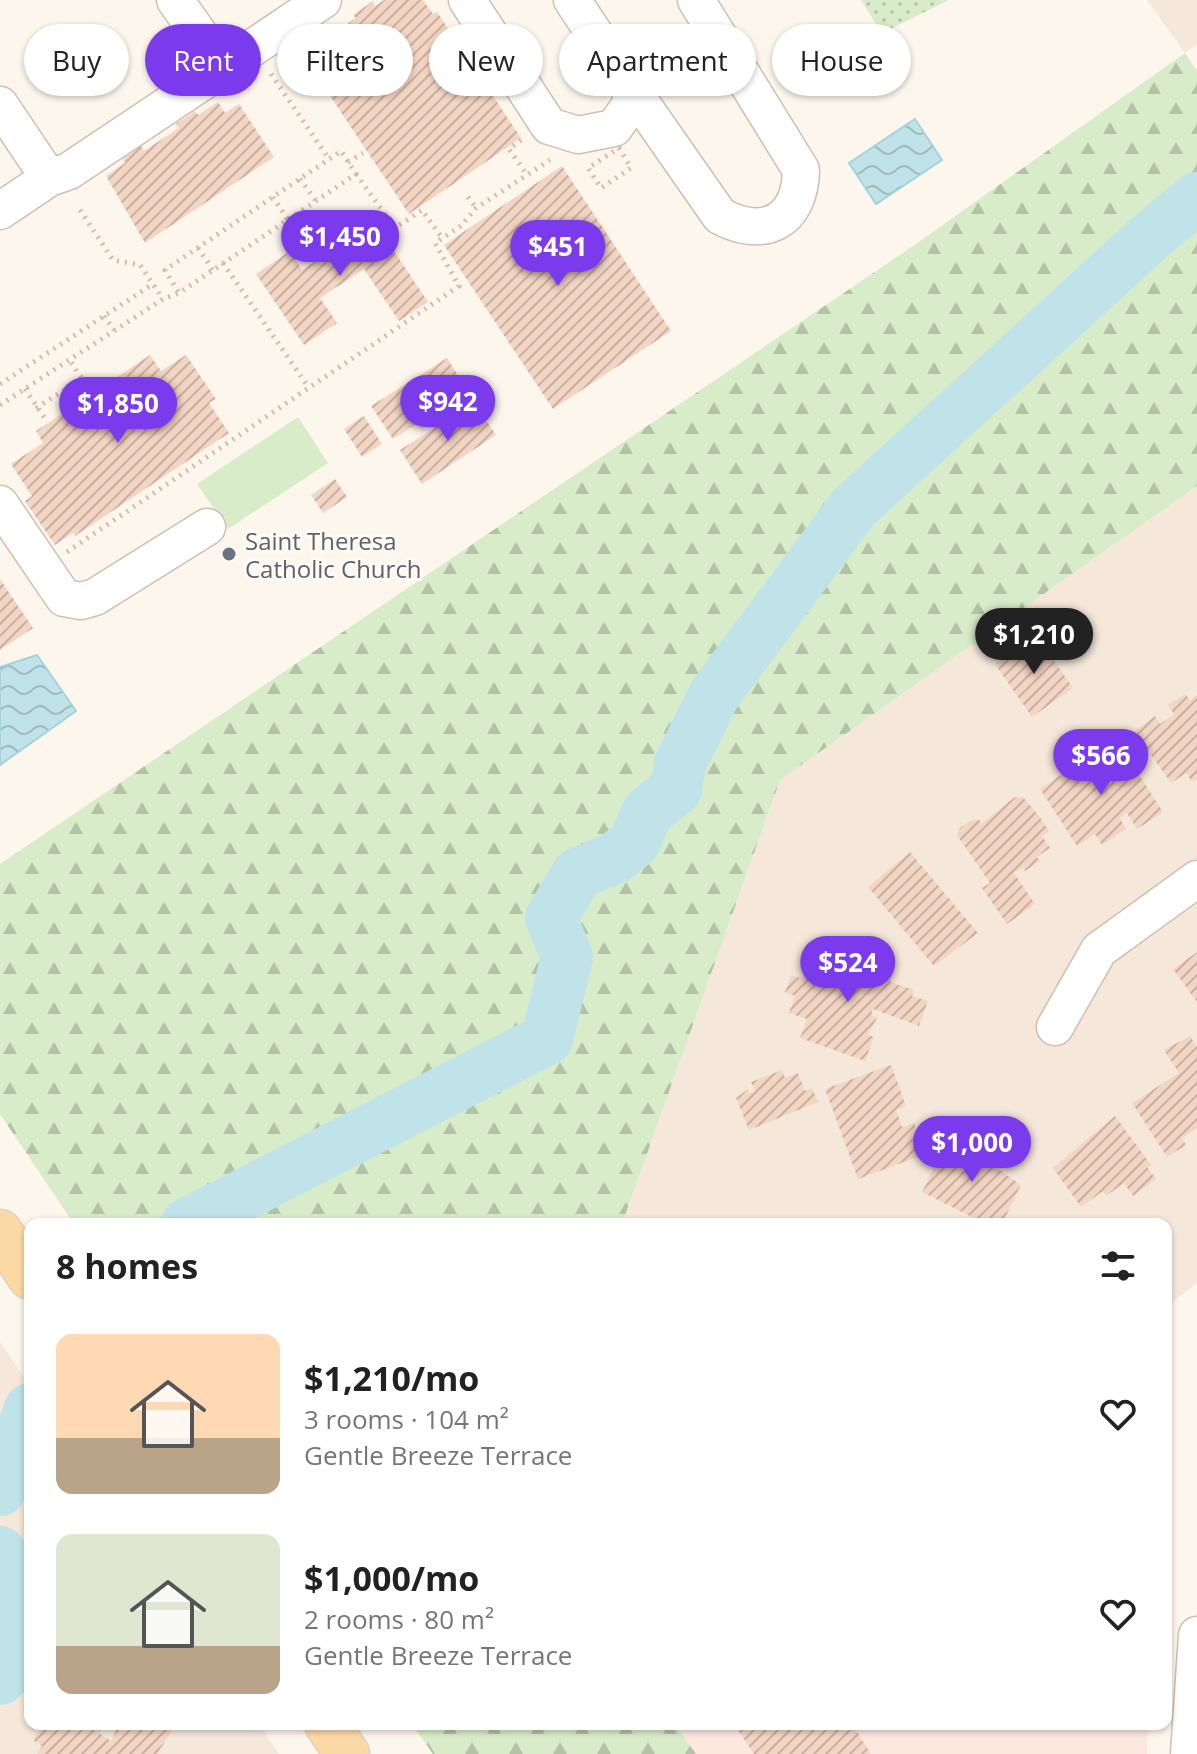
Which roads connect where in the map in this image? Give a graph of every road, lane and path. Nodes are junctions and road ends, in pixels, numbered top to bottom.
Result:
1 (175, 0) edge
2 (323, 0) edge
3 (467, 0) edge
4 (572, 0) edge
5 (696, 0) edge
6 (192, 24) edge
7 (588, 24) edge
8 (711, 24) edge
9 (261, 42) edge
10 (261, 57) edge
11 (181, 96) edge
12 (631, 96) edge
13 (636, 96) edge
14 (755, 96) edge
15 (0, 105) edge
16 (518, 131) dead end
17 (363, 153) dead end
18 (560, 155) dead end
19 (329, 159) junction
20 (348, 162) junction
21 (582, 162) dead end
22 (588, 168) junction
23 (356, 174) junction
24 (527, 175) junction
25 (49, 178) junction
26 (300, 179) junction
27 (273, 197) junction
28 (468, 197) dead end
29 (316, 201) junction
30 (476, 208) junction
31 (80, 210) dead end
32 (0, 211) edge
33 (288, 220) junction
34 (442, 238) junction
35 (198, 248) junction
36 (223, 263) junction
37 (213, 270) junction
38 (153, 284) junction
39 (179, 293) junction
40 (163, 299) junction
41 (104, 316) junction
42 (114, 330) junction
43 (69, 359) junction
44 (0, 384) edge
45 (309, 388) junction
46 (25, 389) junction
47 (0, 404) edge
48 (36, 408) junction
49 (46, 420) dead end
50 (0, 504) edge
51 (207, 527) dead end
52 (43, 568) junction
53 (1197, 879) edge
54 (1055, 1027) dead end
55 (0, 1232) edge
56 (24, 1268) edge
57 (1197, 1656) edge
58 (331, 1730) edge
59 (347, 1754) edge
60 (1189, 1754) edge

1 - 6 street
2 - 9 street
3 - 12 street
4 - 7 street
5 - 8 street
10 - 19 path
11 - 25 street
13 - 14 street
15 - 25 street
16 - 24 path
17 - 20 path
18 - 24 path
19 - 20 path
19 - 26 path
20 - 23 path
21 - 22 path
22 - 22 path
23 - 29 path
23 - 34 path
24 - 30 path
25 - 32 street
26 - 27 path
26 - 29 path
27 - 33 path
27 - 35 path
28 - 30 path
29 - 33 path
30 - 34 path
31 - 38 path
33 - 36 path
34 - 45 path
35 - 37 path
35 - 39 path
36 - 37 path
36 - 45 path
37 - 39 path
38 - 40 path
38 - 41 path
39 - 40 path
40 - 42 path
41 - 42 path
41 - 44 path
42 - 43 path
43 - 46 path
43 - 48 path
45 - 52 path
46 - 47 path
46 - 48 path
48 - 49 path
50 - 52 street
51 - 52 street
53 - 54 street
55 - 56 main road
57 - 60 street
58 - 59 main road

